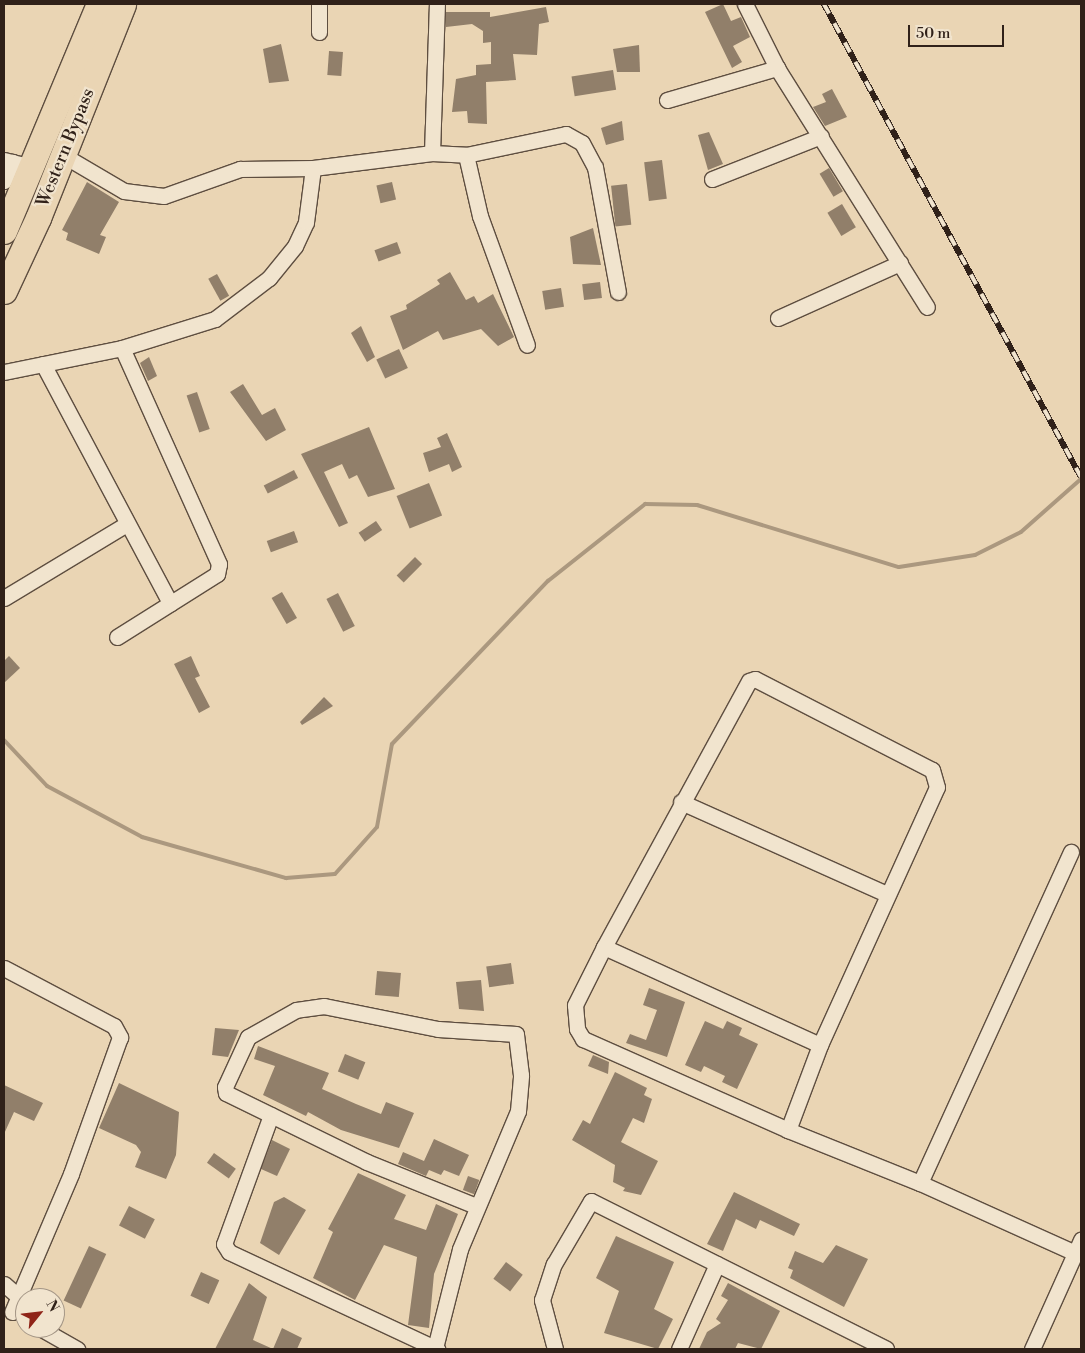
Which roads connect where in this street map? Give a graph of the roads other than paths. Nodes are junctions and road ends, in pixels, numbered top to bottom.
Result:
1 (99, 4) edge
2 (123, 4) edge
3 (319, 4) edge
4 (437, 4) edge
5 (745, 4) edge
6 (319, 32) dead end
7 (777, 68) junction
8 (667, 100) dead end
9 (821, 136) junction
10 (432, 152) junction
11 (62, 154) junction
12 (466, 155) junction
13 (16, 163) edge
14 (313, 168) junction
15 (712, 179) dead end
16 (4, 180) edge
17 (4, 230) edge
18 (900, 263) junction
19 (4, 291) edge
20 (618, 292) dead end
21 (927, 307) dead end
22 (778, 318) dead end
23 (527, 345) dead end
24 (122, 348) junction
25 (43, 364) junction
26 (4, 372) edge
27 (125, 525) junction
28 (4, 598) edge
29 (170, 603) junction
30 (117, 637) dead end
31 (681, 802) junction
32 (1071, 852) dead end
33 (887, 894) junction
34 (604, 947) junction
35 (4, 968) edge
36 (820, 1045) junction
37 (271, 1115) junction
38 (788, 1130) junction
39 (920, 1183) junction
40 (476, 1206) junction
41 (1079, 1249) edge
42 (717, 1264) junction
43 (4, 1284) edge
44 (23, 1288) edge
45 (15, 1294) edge
46 (58, 1338) edge
47 (78, 1349) edge
48 (436, 1349) edge
49 (555, 1349) edge
50 (679, 1349) edge
51 (886, 1349) edge
52 (1032, 1349) edge

1 - 13 main road, Western Bypass
2 - 11 main road, Western Bypass
3 - 6 street
4 - 10 street
5 - 7 street
7 - 8 street
7 - 9 street
9 - 15 street
9 - 18 street
10 - 12 street
10 - 14 street
11 - 14 street
11 - 19 main road, Western Bypass
12 - 20 street
12 - 23 street
13 - 16 street
13 - 17 main road, Western Bypass
14 - 24 street
18 - 21 street
18 - 22 street
24 - 25 street
24 - 29 street
25 - 26 street
25 - 27 street
27 - 28 street
27 - 29 street
29 - 30 street
31 - 33 street
31 - 33 street
31 - 34 street
32 - 39 street
33 - 36 street
34 - 36 street
34 - 38 street
35 - 44 street
36 - 38 street
37 - 40 street
37 - 40 street
37 - 48 street
38 - 39 street
39 - 41 street
40 - 48 street
41 - 52 street
42 - 49 street
42 - 50 street
42 - 51 street
43 - 45 street
46 - 47 street

